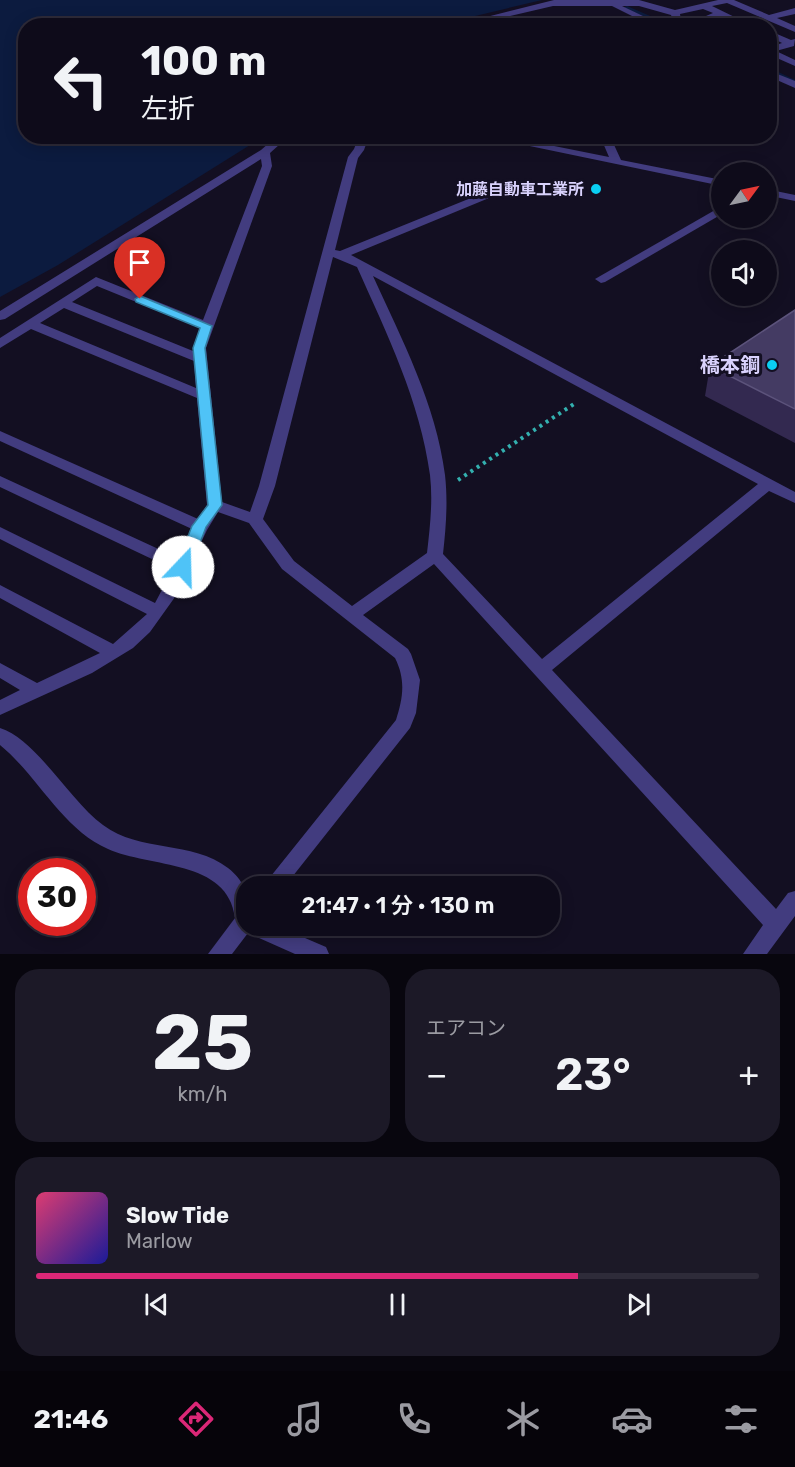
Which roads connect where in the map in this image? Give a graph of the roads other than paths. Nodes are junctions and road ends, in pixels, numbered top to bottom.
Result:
1 (564, 0) edge
2 (727, 0) edge
3 (551, 3) junction
4 (612, 3) junction
5 (706, 7) junction
6 (795, 11) edge
7 (675, 13) junction
8 (721, 14) junction
9 (488, 18) edge
10 (643, 18) edge
11 (676, 18) edge
12 (707, 18) edge
13 (730, 18) edge
14 (766, 18) joint
15 (777, 22) edge
16 (795, 29) edge
17 (777, 38) edge
18 (792, 45) edge
19 (777, 49) edge
20 (777, 56) edge
21 (777, 63) edge
22 (794, 69) edge
23 (777, 77) edge
24 (795, 85) edge
25 (275, 144) edge
26 (361, 144) edge
27 (525, 144) edge
28 (609, 144) edge
29 (265, 153) junction
30 (617, 163) junction
31 (711, 181) edge
32 (502, 189) dead end
33 (777, 194) edge
34 (795, 198) edge
35 (711, 215) edge
36 (334, 254) junction
37 (362, 266) junction
38 (601, 279) dead end
39 (63, 303) junction
40 (0, 316) edge
41 (30, 324) junction
42 (207, 326) junction
43 (0, 344) edge
44 (200, 359) junction
45 (204, 396) junction
46 (0, 435) edge
47 (0, 482) edge
48 (768, 484) junction
49 (795, 498) edge
50 (215, 505) junction
51 (255, 519) junction
52 (199, 526) junction
53 (0, 532) edge
54 (435, 555) junction
55 (183, 567) junction
56 (0, 591) edge
57 (158, 612) junction
58 (352, 614) junction
59 (113, 652) junction
60 (0, 670) edge
61 (540, 670) junction
62 (34, 690) junction
63 (0, 708) edge
64 (0, 735) edge
65 (281, 876) edge
66 (236, 894) edge
67 (795, 900) edge
68 (776, 924) junction
69 (236, 935) edge
70 (279, 936) edge
71 (219, 954) edge
72 (318, 954) edge
73 (753, 954) edge

1 - 3 street
2 - 5 street
2 - 14 street
3 - 4 street
3 - 9 street
4 - 7 street
4 - 10 street
5 - 7 street
5 - 8 street
6 - 14 street
7 - 11 street
8 - 12 street
8 - 13 street
15 - 16 street
17 - 18 street
18 - 19 street
20 - 22 street
21 - 22 street
23 - 24 street
25 - 29 street
26 - 36 street
27 - 30 street
28 - 30 street
29 - 40 street
29 - 42 street
30 - 31 street
32 - 36 street
33 - 34 street
35 - 38 street
36 - 37 street
36 - 51 street
37 - 48 street
37 - 54 street
39 - 41 street
39 - 42 street
39 - 44 street
41 - 43 street
41 - 45 street
42 - 44 street
44 - 45 street
45 - 50 street
46 - 52 street
47 - 55 street
48 - 49 street
48 - 61 street
50 - 51 street
50 - 52 street
51 - 58 street
52 - 55 street
53 - 57 street
54 - 58 street
54 - 61 street
55 - 57 street
56 - 59 street
57 - 59 street
58 - 65 street
59 - 62 street
60 - 62 street
61 - 68 street
62 - 63 street
64 - 66 street
67 - 68 street
68 - 73 street
69 - 71 street
70 - 72 street

